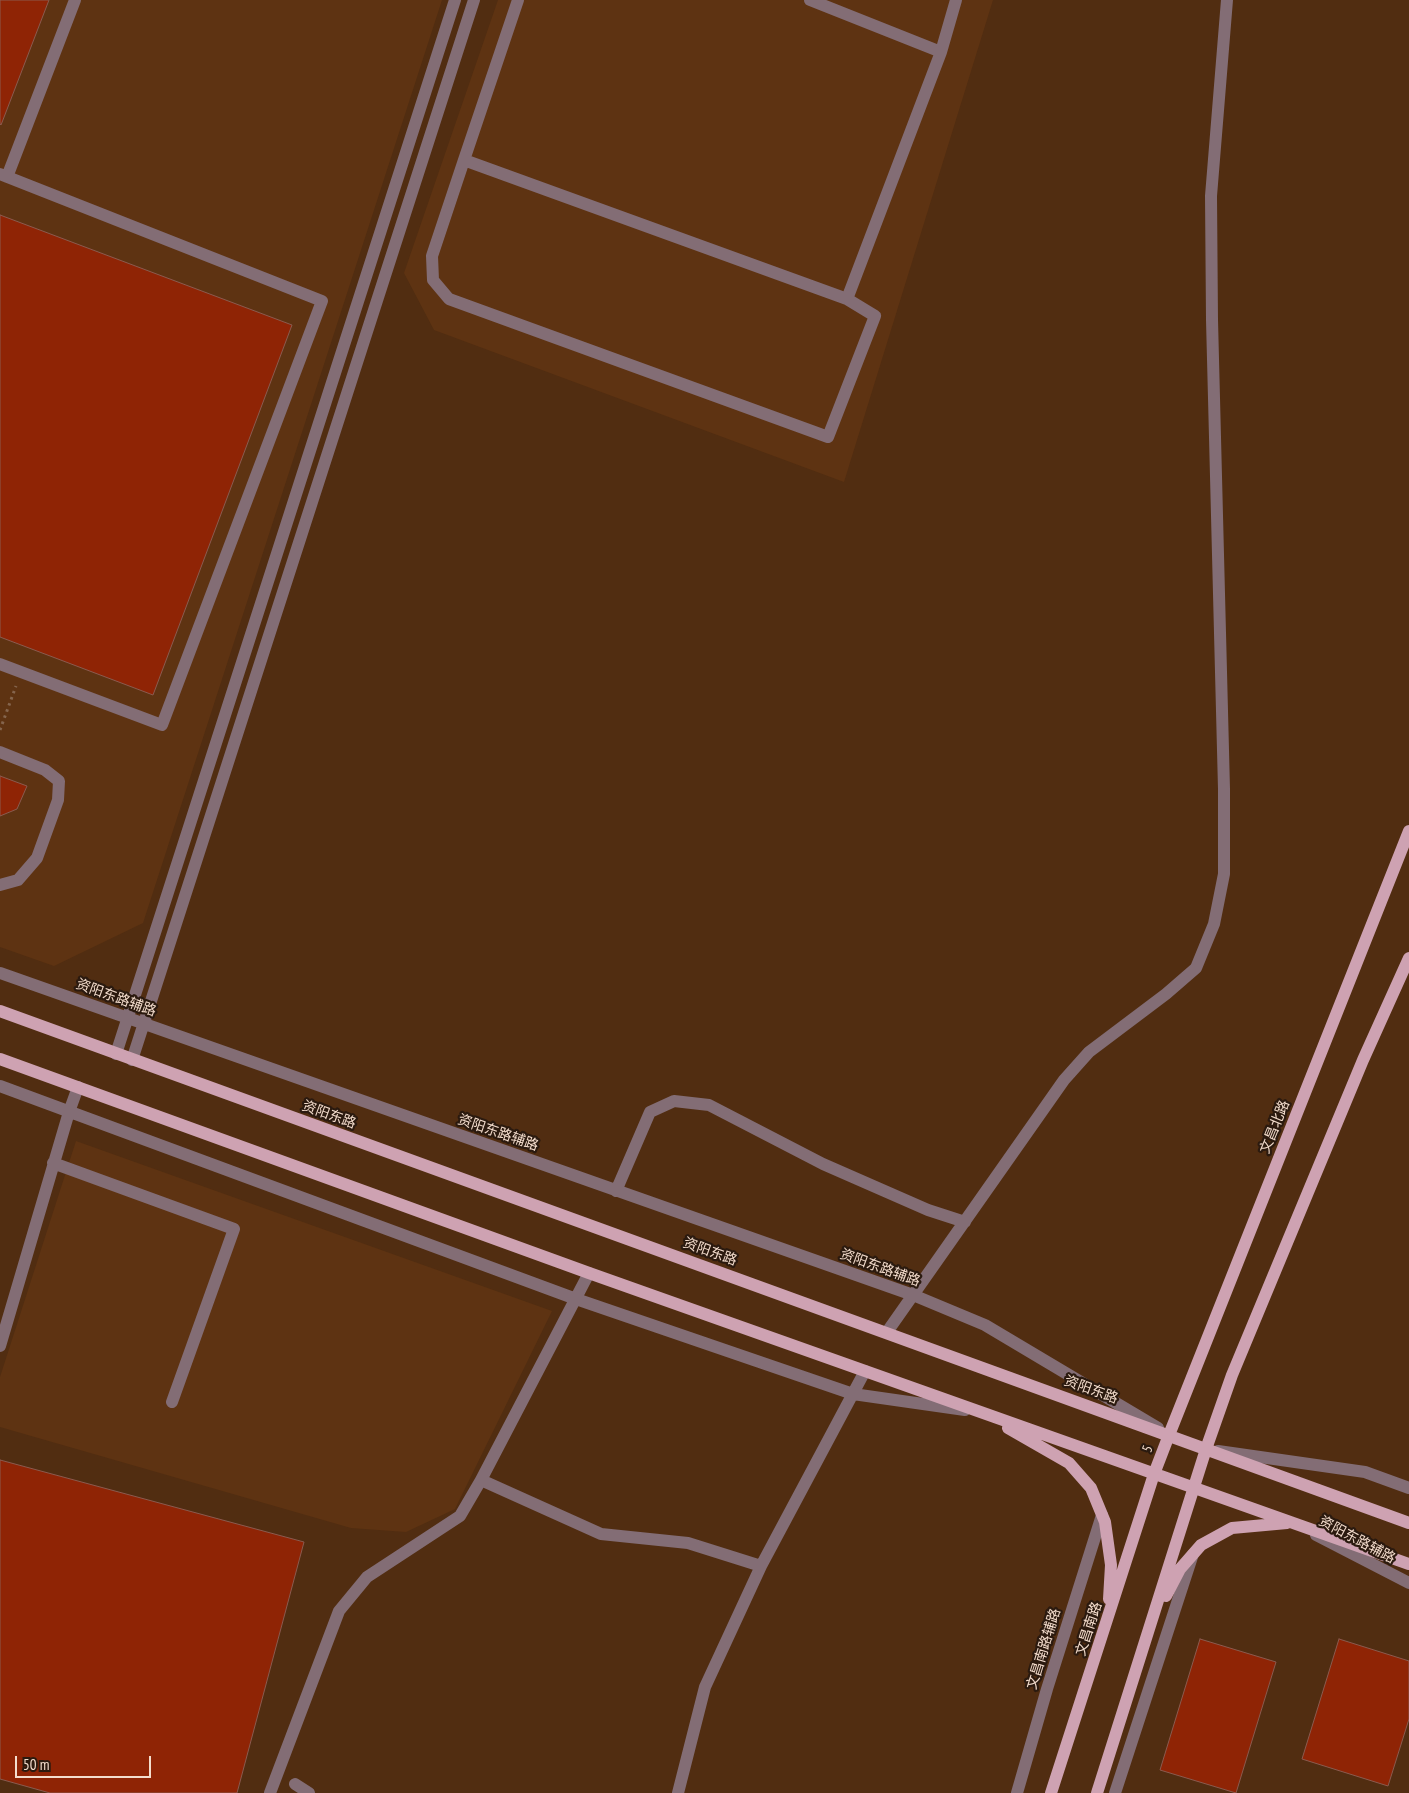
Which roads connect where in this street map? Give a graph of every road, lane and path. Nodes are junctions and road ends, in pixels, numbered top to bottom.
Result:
1 (75, 0) edge
2 (455, 0) edge
3 (474, 0) edge
4 (518, 0) edge
5 (810, 0) edge
6 (956, 0) edge
7 (1227, 0) edge
8 (941, 52) junction
9 (464, 160) junction
10 (4, 176) edge
11 (847, 299) junction
12 (0, 664) edge
13 (22, 672) junction
14 (0, 730) edge
15 (0, 752) edge
16 (1409, 831) edge
17 (0, 885) edge
18 (1409, 958) edge
19 (0, 973) edge
20 (0, 1011) edge
21 (127, 1018) junction
22 (144, 1024) junction
23 (116, 1054) junction
24 (0, 1059) edge
25 (132, 1060) junction
26 (0, 1086) edge
27 (78, 1087) junction
28 (68, 1112) junction
29 (53, 1163) junction
30 (616, 1191) junction
31 (965, 1222) junction
32 (589, 1273) junction
33 (913, 1296) junction
34 (576, 1299) junction
35 (887, 1332) junction
36 (0, 1346) edge
37 (865, 1371) junction
38 (853, 1394) junction
39 (172, 1402) dead end
40 (980, 1412) junction
41 (1169, 1435) junction
42 (1206, 1449) junction
43 (1154, 1474) junction
44 (480, 1480) junction
45 (1195, 1488) junction
46 (1409, 1488) edge
47 (1102, 1515) junction
48 (1292, 1522) junction
49 (1409, 1523) edge
50 (1194, 1554) junction
51 (1409, 1564) edge
52 (761, 1566) junction
53 (1409, 1583) edge
54 (1108, 1616) junction
55 (1149, 1630) junction
56 (295, 1784) dead end
57 (270, 1793) edge
58 (309, 1793) edge
59 (678, 1793) edge
60 (1017, 1793) edge
61 (1051, 1793) edge
62 (1097, 1793) edge
63 (1115, 1793) edge

1 - 10 street
2 - 21 street
3 - 22 street
4 - 9 street
5 - 8 street
6 - 8 street
7 - 31 street
8 - 11 street
9 - 11 street
9 - 11 street
10 - 13 street
12 - 13 street
13 - 14 path
15 - 17 street
16 - 41 main road, 文昌北路
18 - 42 main road
19 - 21 street, 资阳东路辅路
20 - 23 main road, 资阳东路
21 - 22 street, 资阳东路辅路
21 - 23 street
22 - 25 street
22 - 30 street, 资阳东路辅路
23 - 25 main road, 资阳东路
24 - 27 main road
25 - 35 main road, 资阳东路
26 - 28 street
27 - 28 street
27 - 32 main road
28 - 29 street
28 - 34 street
29 - 36 street
29 - 39 street
30 - 31 street
30 - 33 street, 资阳东路辅路
31 - 33 street
32 - 34 street
32 - 37 main road
33 - 35 street
33 - 41 street, 资阳东路辅路
34 - 38 street
34 - 44 street
35 - 41 main road, 资阳东路
37 - 38 street
37 - 40 main road
38 - 40 street
38 - 52 street
40 - 43 main road
40 - 47 main road
41 - 42 main road, 资阳东路
41 - 43 main road, 5
42 - 45 main road
42 - 46 street
42 - 49 main road, 资阳东路
43 - 45 main road
43 - 54 main road, 文昌南路
44 - 52 street
44 - 57 street
45 - 48 main road
45 - 55 main road
47 - 54 main road
47 - 60 street, 文昌南路辅路
48 - 50 main road
48 - 51 main road
48 - 53 street, 资阳东路辅路
50 - 55 main road
50 - 63 street
52 - 59 street
54 - 61 main road, 文昌南路
55 - 62 main road
56 - 58 street

